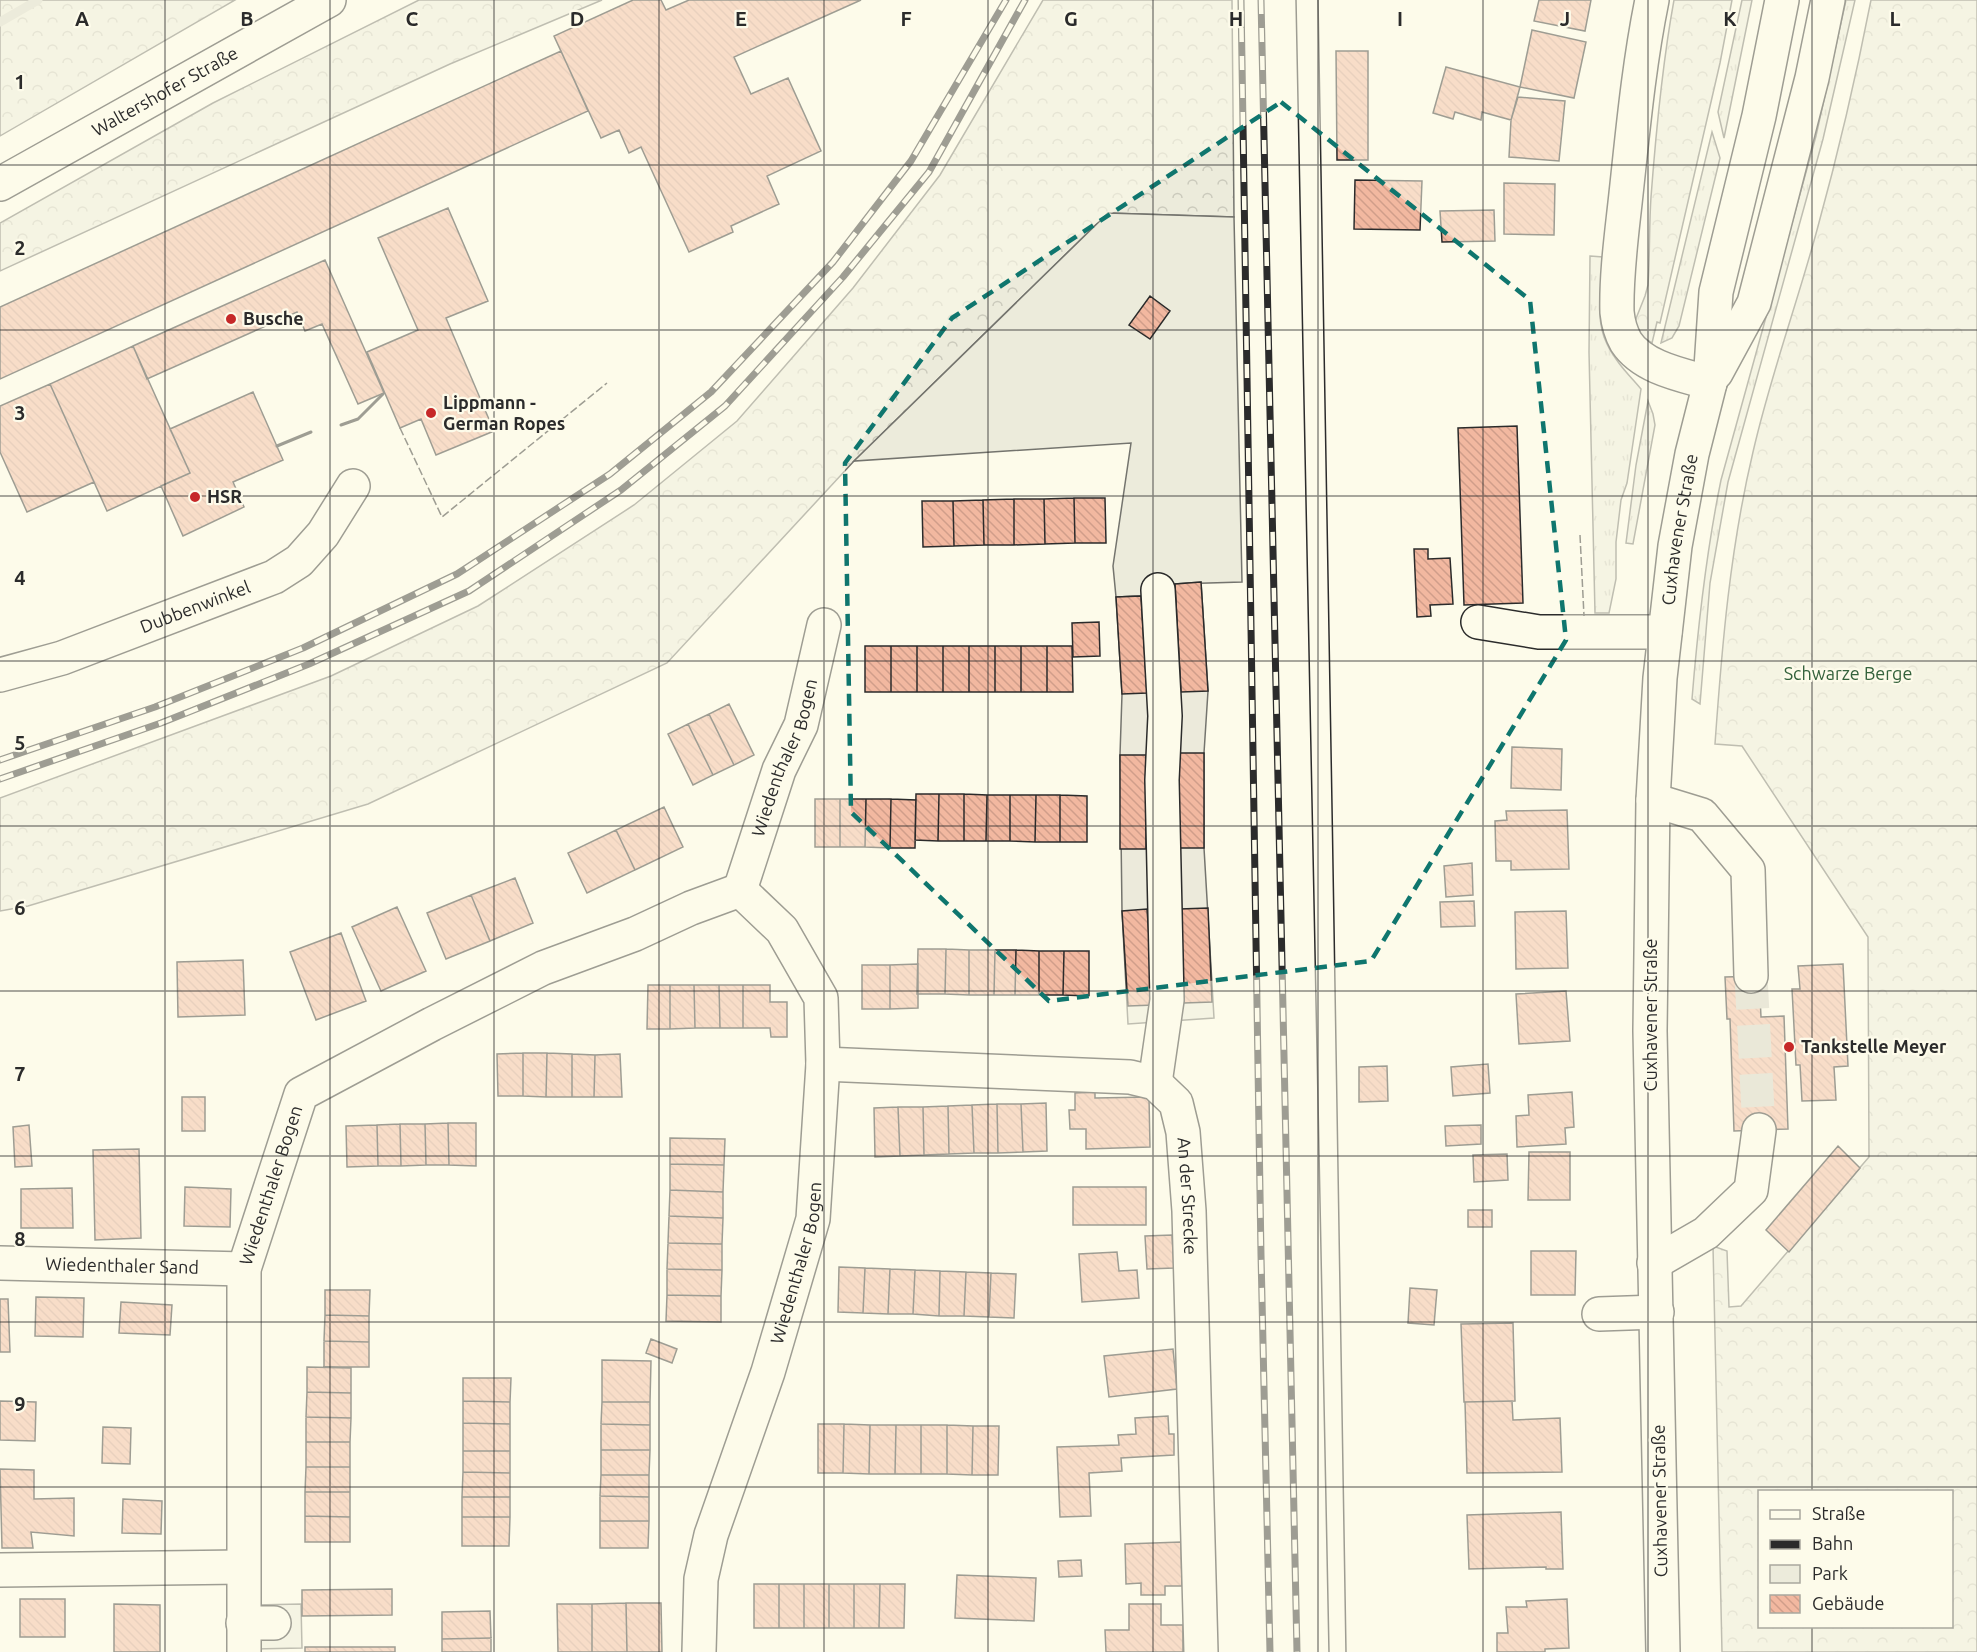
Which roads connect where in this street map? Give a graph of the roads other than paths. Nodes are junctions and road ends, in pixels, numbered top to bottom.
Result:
1 (329, 0) edge
2 (1652, 0) edge
3 (1782, 0) edge
4 (1828, 0) edge
5 (0, 184) edge
6 (1710, 383) junction
7 (353, 486) dead end
8 (1158, 590) dead end
9 (1478, 622) dead end
10 (824, 625) dead end
11 (1665, 632) junction
12 (0, 675) edge
13 (1653, 800) junction
14 (740, 890) junction
15 (1751, 976) tunnel mouth
16 (823, 1064) junction
17 (1155, 1083) junction
18 (1759, 1130) tunnel mouth
19 (0, 1263) edge
20 (1654, 1263) junction
21 (244, 1269) junction
22 (1657, 1312) junction
23 (1599, 1314) dead end
24 (243, 1566) junction
25 (0, 1570) edge
26 (254, 1633) edge
27 (699, 1652) edge
28 (1201, 1652) edge
29 (1663, 1652) edge

1 - 5 street, Waltershofer Straße
2 - 6 street
3 - 6 street, Cuxhavener Straße
4 - 6 street, Cuxhavener Straße
6 - 11 street, Cuxhavener Straße
7 - 12 street, Dubbenwinkel
8 - 17 street
9 - 11 street
10 - 14 street, Wiedenthaler Bogen
11 - 13 street, Cuxhavener Straße
13 - 15 street
13 - 20 street, Cuxhavener Straße
14 - 16 street, Wiedenthaler Bogen
14 - 21 street, Wiedenthaler Bogen
16 - 17 street
16 - 27 street, Wiedenthaler Bogen
17 - 28 street, An der Strecke
18 - 20 street
19 - 21 street, Wiedenthaler Sand
20 - 22 street, Cuxhavener Straße
21 - 24 street, Wiedenthaler Bogen
22 - 23 street
22 - 29 street, Cuxhavener Straße
24 - 25 street
24 - 26 street, Wiedenthaler Bogen

